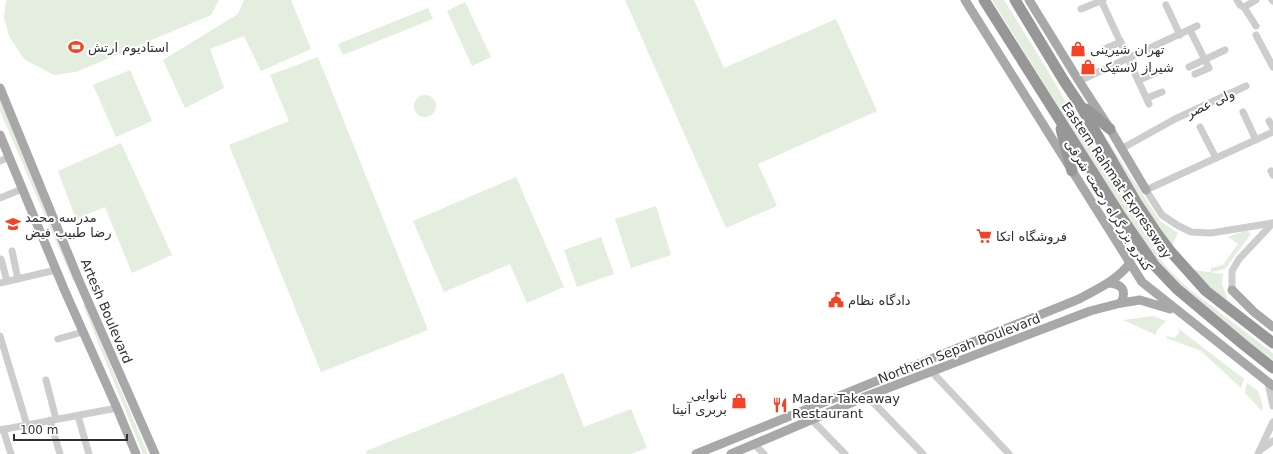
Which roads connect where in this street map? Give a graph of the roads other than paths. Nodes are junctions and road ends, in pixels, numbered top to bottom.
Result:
1 (965, 0) edge
2 (984, 0) edge
3 (1015, 0) edge
4 (1029, 0) edge
5 (1102, 0) edge
6 (1237, 0) edge
7 (1256, 0) edge
8 (1166, 4) dead end
9 (1244, 7) junction
10 (1081, 9) dead end
11 (1197, 26) dead end
12 (1256, 26) dead end
13 (1190, 30) junction
14 (1180, 35) junction
15 (1256, 35) dead end
16 (1121, 42) junction
17 (1104, 49) dead end
18 (1224, 50) dead end
19 (1129, 58) junction
20 (1204, 60) junction
21 (1189, 67) dead end
22 (1273, 67) edge
23 (1154, 73) dead end
24 (1195, 74) dead end
25 (1139, 80) junction
26 (1079, 81) junction
27 (1246, 86) dead end
28 (0, 88) edge
29 (1162, 92) dead end
30 (1080, 105) junction
31 (1242, 112) dead end
32 (1057, 117) junction
33 (1269, 120) dead end
34 (1200, 126) dead end
35 (1273, 128) edge
36 (1110, 129) junction
37 (1273, 132) edge
38 (0, 135) edge
39 (1256, 140) junction
40 (1121, 149) junction
41 (9, 157) junction
42 (1216, 158) junction
43 (0, 161) edge
44 (1072, 171) junction
45 (22, 189) junction
46 (1146, 190) junction
47 (0, 198) edge
48 (1273, 223) edge
49 (12, 251) dead end
50 (1, 259) dead end
51 (1130, 263) junction
52 (56, 270) junction
53 (18, 279) junction
54 (4, 282) edge
55 (80, 283) junction
56 (1109, 283) junction
57 (64, 289) junction
58 (1232, 290) joint
59 (1121, 303) junction
60 (1178, 312) junction
61 (1273, 327) edge
62 (83, 332) junction
63 (0, 336) edge
64 (58, 339) dead end
65 (1273, 342) edge
66 (1273, 368) edge
67 (932, 372) junction
68 (46, 380) dead end
69 (1271, 384) edge
70 (867, 396) junction
71 (1273, 406) edge
72 (117, 408) junction
73 (78, 416) junction
74 (783, 419) junction
75 (53, 420) junction
76 (812, 420) junction
77 (1273, 422) edge
78 (27, 425) junction
79 (1, 430) edge
80 (788, 430) junction
81 (1273, 441) edge
82 (755, 445) junction
83 (1259, 452) edge
84 (11, 454) edge
85 (60, 454) edge
86 (89, 454) edge
87 (136, 454) edge
88 (155, 454) edge
89 (696, 454) edge
90 (731, 454) edge
91 (764, 454) edge
92 (845, 454) edge
93 (923, 454) edge
94 (1009, 454) edge

1 - 44 main road, کندرو بزرگراه رحمت شرقی
2 - 32 highway, Eastern Rahmat Expressway
3 - 30 highway, Eastern Rahmat Expressway
4 - 26 main road
5 - 10 street
5 - 16 street
6 - 9 street
7 - 9 street
8 - 14 street
9 - 12 street
11 - 13 street
13 - 14 street
13 - 20 street
14 - 19 street
15 - 22 street
16 - 17 street
16 - 19 street
18 - 20 street
19 - 25 street
19 - 26 street
20 - 21 street
20 - 24 street
23 - 25 street
25 - 29 street
26 - 36 main road
27 - 40 street, ولی عصر
28 - 55 main road, Artesh Boulevard
30 - 36 highway
30 - 65 highway, Eastern Rahmat Expressway
31 - 39 street
32 - 44 highway
32 - 66 highway, Eastern Rahmat Expressway
33 - 35 street
34 - 42 street
36 - 40 main road
37 - 39 street
38 - 41 main road
39 - 42 street
40 - 46 main road
41 - 43 street
41 - 45 main road
42 - 46 street
44 - 51 main road, کندرو بزرگراه رحمت شرقی
45 - 47 street
45 - 52 main road
46 - 48 street
48 - 58 street
49 - 53 street
50 - 54 street
51 - 56 main road, Northern Sepah Boulevard
51 - 60 main road, کندرو بزرگراه رحمت شرقی
52 - 53 street
52 - 57 main road
53 - 54 street
55 - 57 main road
55 - 88 main road, Artesh Boulevard
56 - 59 main road
56 - 74 main road, Northern Sepah Boulevard
57 - 62 main road
58 - 61 main road
59 - 60 main road, Northern Sepah Boulevard
59 - 67 main road, Northern Sepah Boulevard
60 - 69 main road, کندرو بزرگراه رحمت شرقی
62 - 64 street
62 - 72 main road
63 - 78 street
67 - 70 main road, Northern Sepah Boulevard
67 - 94 street
68 - 75 street
69 - 71 street
70 - 76 main road, Northern Sepah Boulevard
70 - 93 street
72 - 73 street
72 - 87 main road
73 - 75 street
73 - 86 street
74 - 80 main road
74 - 89 main road, Northern Sepah Boulevard
75 - 78 street
75 - 85 street
76 - 80 main road, Northern Sepah Boulevard
76 - 92 street
77 - 83 street
78 - 79 street
79 - 84 street
80 - 82 main road, Northern Sepah Boulevard
81 - 83 street
82 - 90 main road, Northern Sepah Boulevard
82 - 91 street

